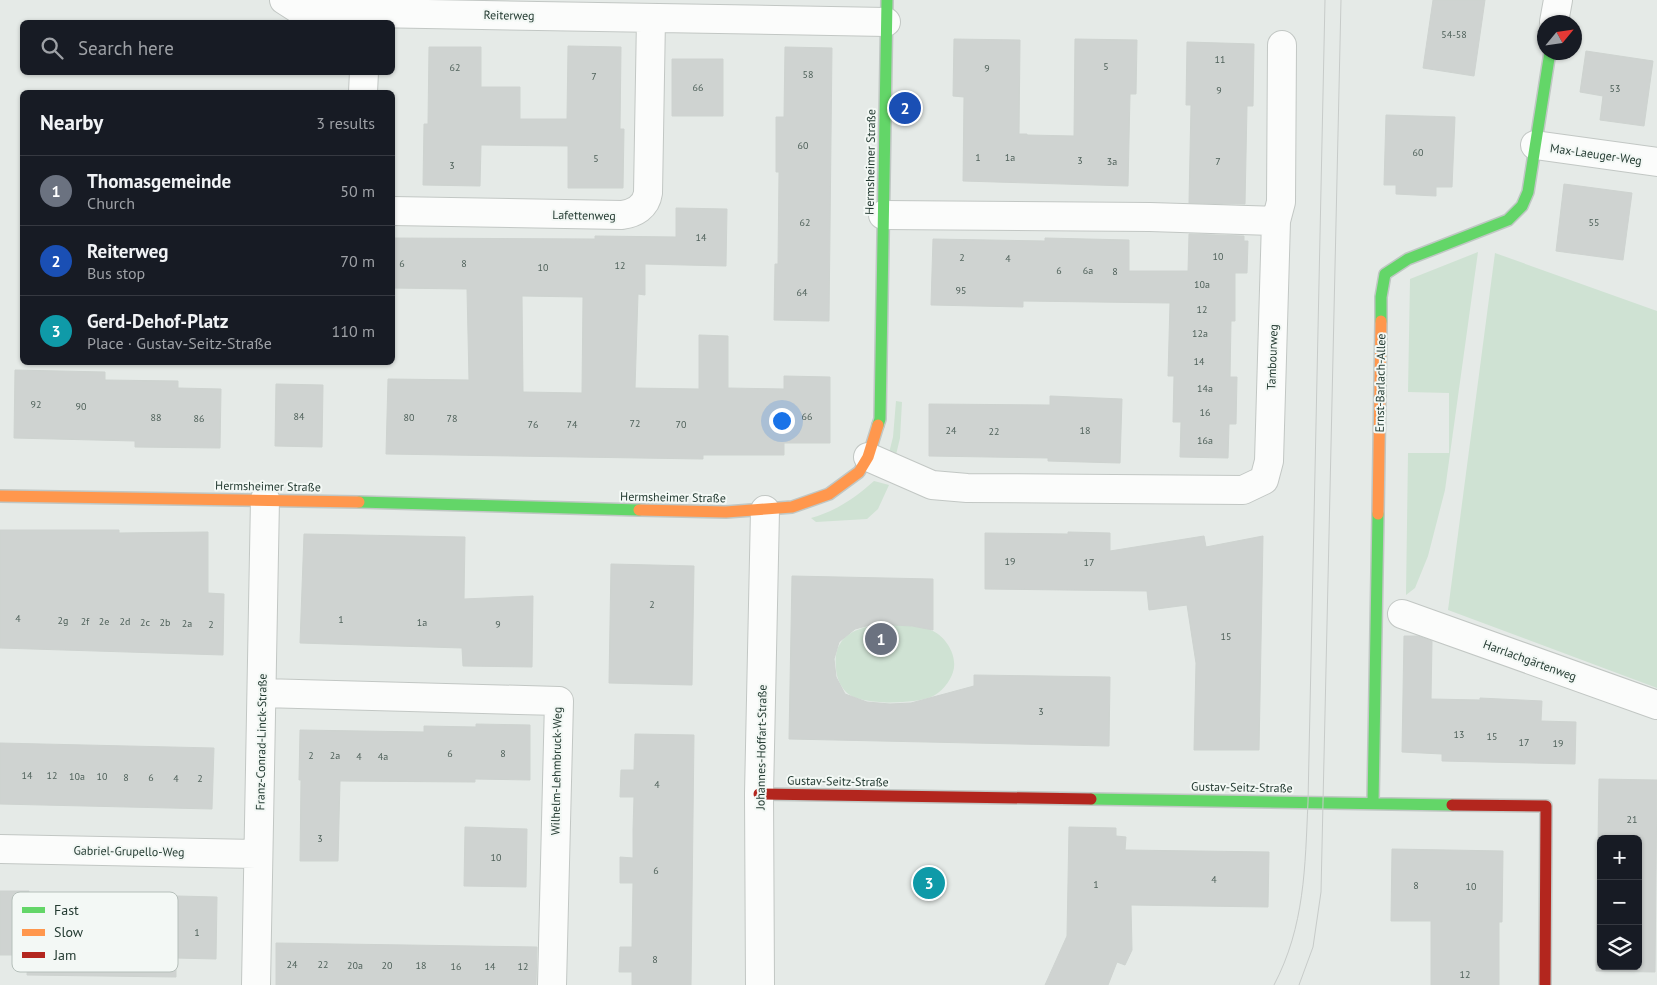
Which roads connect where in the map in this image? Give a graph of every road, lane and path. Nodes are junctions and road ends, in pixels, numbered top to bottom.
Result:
1 (284, 0) edge
2 (1558, 0) edge
3 (887, 11) edge
4 (1555, 15) edge
5 (366, 18) edge
6 (651, 18) junction
7 (1282, 45) dead end
8 (1549, 60) edge
9 (364, 75) edge
10 (363, 90) edge
11 (1536, 145) junction
12 (1657, 162) edge
13 (395, 211) edge
14 (883, 215) junction
15 (1276, 221) junction
16 (868, 457) junction
17 (0, 496) edge
18 (266, 499) junction
19 (765, 510) junction
20 (1402, 614) dead end
21 (262, 693) junction
22 (1657, 705) edge
23 (759, 794) junction
24 (1373, 803) junction
25 (0, 849) edge
26 (258, 854) junction
27 (256, 985) edge
28 (552, 985) edge
29 (760, 985) edge
30 (1545, 985) edge

1 - 5 street, Reiterweg
2 - 4 street
3 - 6 street, Reiterweg
3 - 14 street, Hermsheimer Straße
5 - 6 street, Reiterweg
6 - 13 street, Lafettenweg
7 - 15 street, Tambourweg
8 - 11 street, Ernst-Barlach-Allee
9 - 10 street
11 - 12 street, Max-Laeuger-Weg
11 - 24 street, Ernst-Barlach-Allee
14 - 15 street
14 - 16 street, Hermsheimer Straße
15 - 16 street, Tambourweg
16 - 19 street, Hermsheimer Straße
17 - 18 street, Hermsheimer Straße
18 - 19 street, Hermsheimer Straße
18 - 21 street, Franz-Conrad-Linck-Straße
19 - 23 street, Johannes-Hoffart-Straße
20 - 22 street, Harrlachgärtenweg
21 - 26 street, Franz-Conrad-Linck-Straße
21 - 28 street, Wilhelm-Lehmbruck-Weg
23 - 24 street, Gustav-Seitz-Straße
23 - 29 street, Johannes-Hoffart-Straße
24 - 30 street, Gustav-Seitz-Straße
25 - 26 street, Gabriel-Grupello-Weg
26 - 27 street, Franz-Conrad-Linck-Straße

